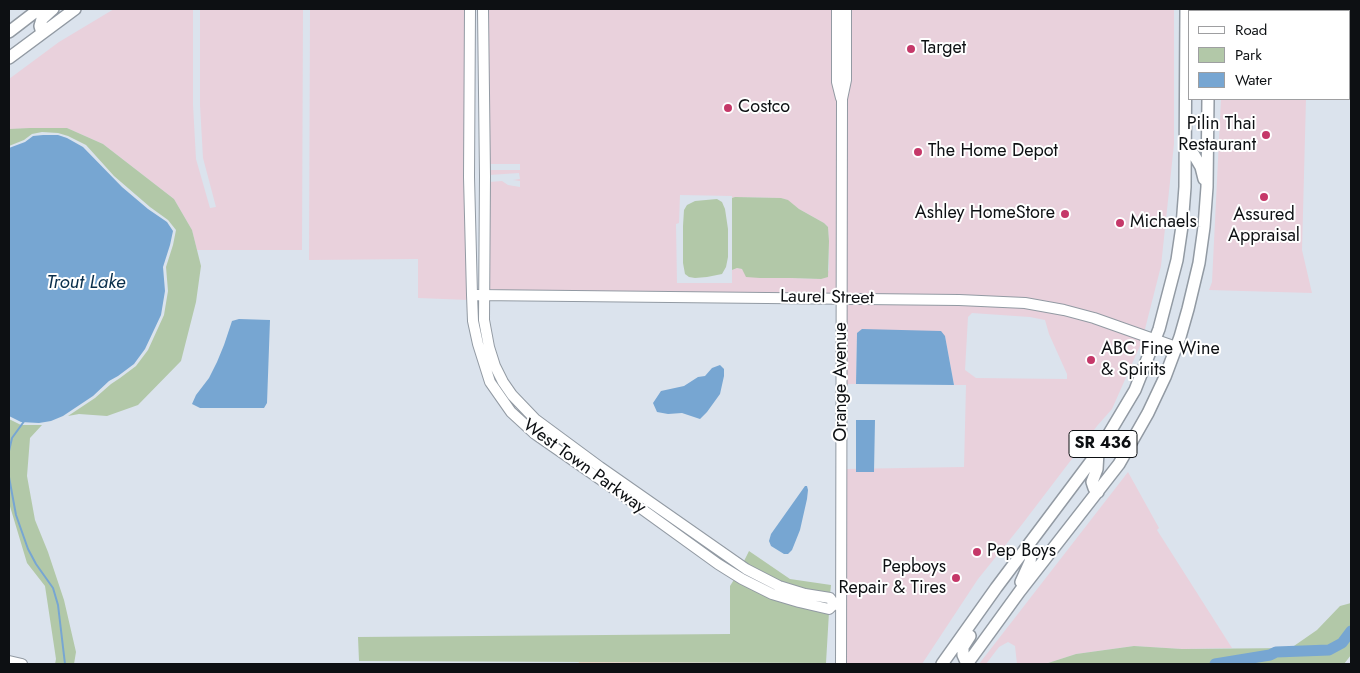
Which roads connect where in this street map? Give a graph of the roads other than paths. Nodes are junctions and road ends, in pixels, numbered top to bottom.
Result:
1 (39, 9) edge
2 (53, 9) edge
3 (75, 9) edge
4 (470, 9) edge
5 (483, 9) edge
6 (837, 9) edge
7 (846, 9) edge
8 (1186, 9) edge
9 (9, 32) edge
10 (42, 33) junction
11 (9, 58) edge
12 (842, 99) junction
13 (1208, 100) edge
14 (1185, 149) junction
15 (1207, 188) junction
16 (472, 295) junction
17 (484, 295) junction
18 (842, 299) junction
19 (1155, 340) junction
20 (1176, 347) junction
21 (1098, 452) junction
22 (1098, 492) junction
23 (1027, 548) junction
24 (1020, 591) junction
25 (987, 601) junction
26 (838, 605) junction
27 (9, 661) edge
28 (947, 662) edge
29 (22, 664) edge
30 (841, 664) edge
31 (967, 664) edge

1 - 9 main road
2 - 10 main road
3 - 10 main road
4 - 16 main road, West Town Parkway
5 - 17 main road, West Town Parkway
6 - 12 main road, Orange Avenue
7 - 12 main road, Orange Avenue
8 - 14 main road, SR 436
10 - 11 main road
12 - 18 main road, Orange Avenue
13 - 15 main road, SR 436
14 - 15 main road
14 - 19 main road, SR 436
15 - 20 main road, SR 436
16 - 17 main road, Laurel Street
16 - 26 main road, West Town Parkway
17 - 18 main road, Laurel Street
17 - 26 main road, West Town Parkway
18 - 19 main road, Laurel Street
18 - 26 main road, Orange Avenue
19 - 20 main road, Laurel Street
19 - 21 main road, SR 436
20 - 22 main road, SR 436
21 - 22 main road
21 - 23 main road, SR 436
22 - 24 main road, SR 436
23 - 24 main road
23 - 25 main road, SR 436
24 - 31 main road, SR 436
25 - 28 main road, SR 436
25 - 31 main road
26 - 30 main road, Orange Avenue
27 - 29 main road

